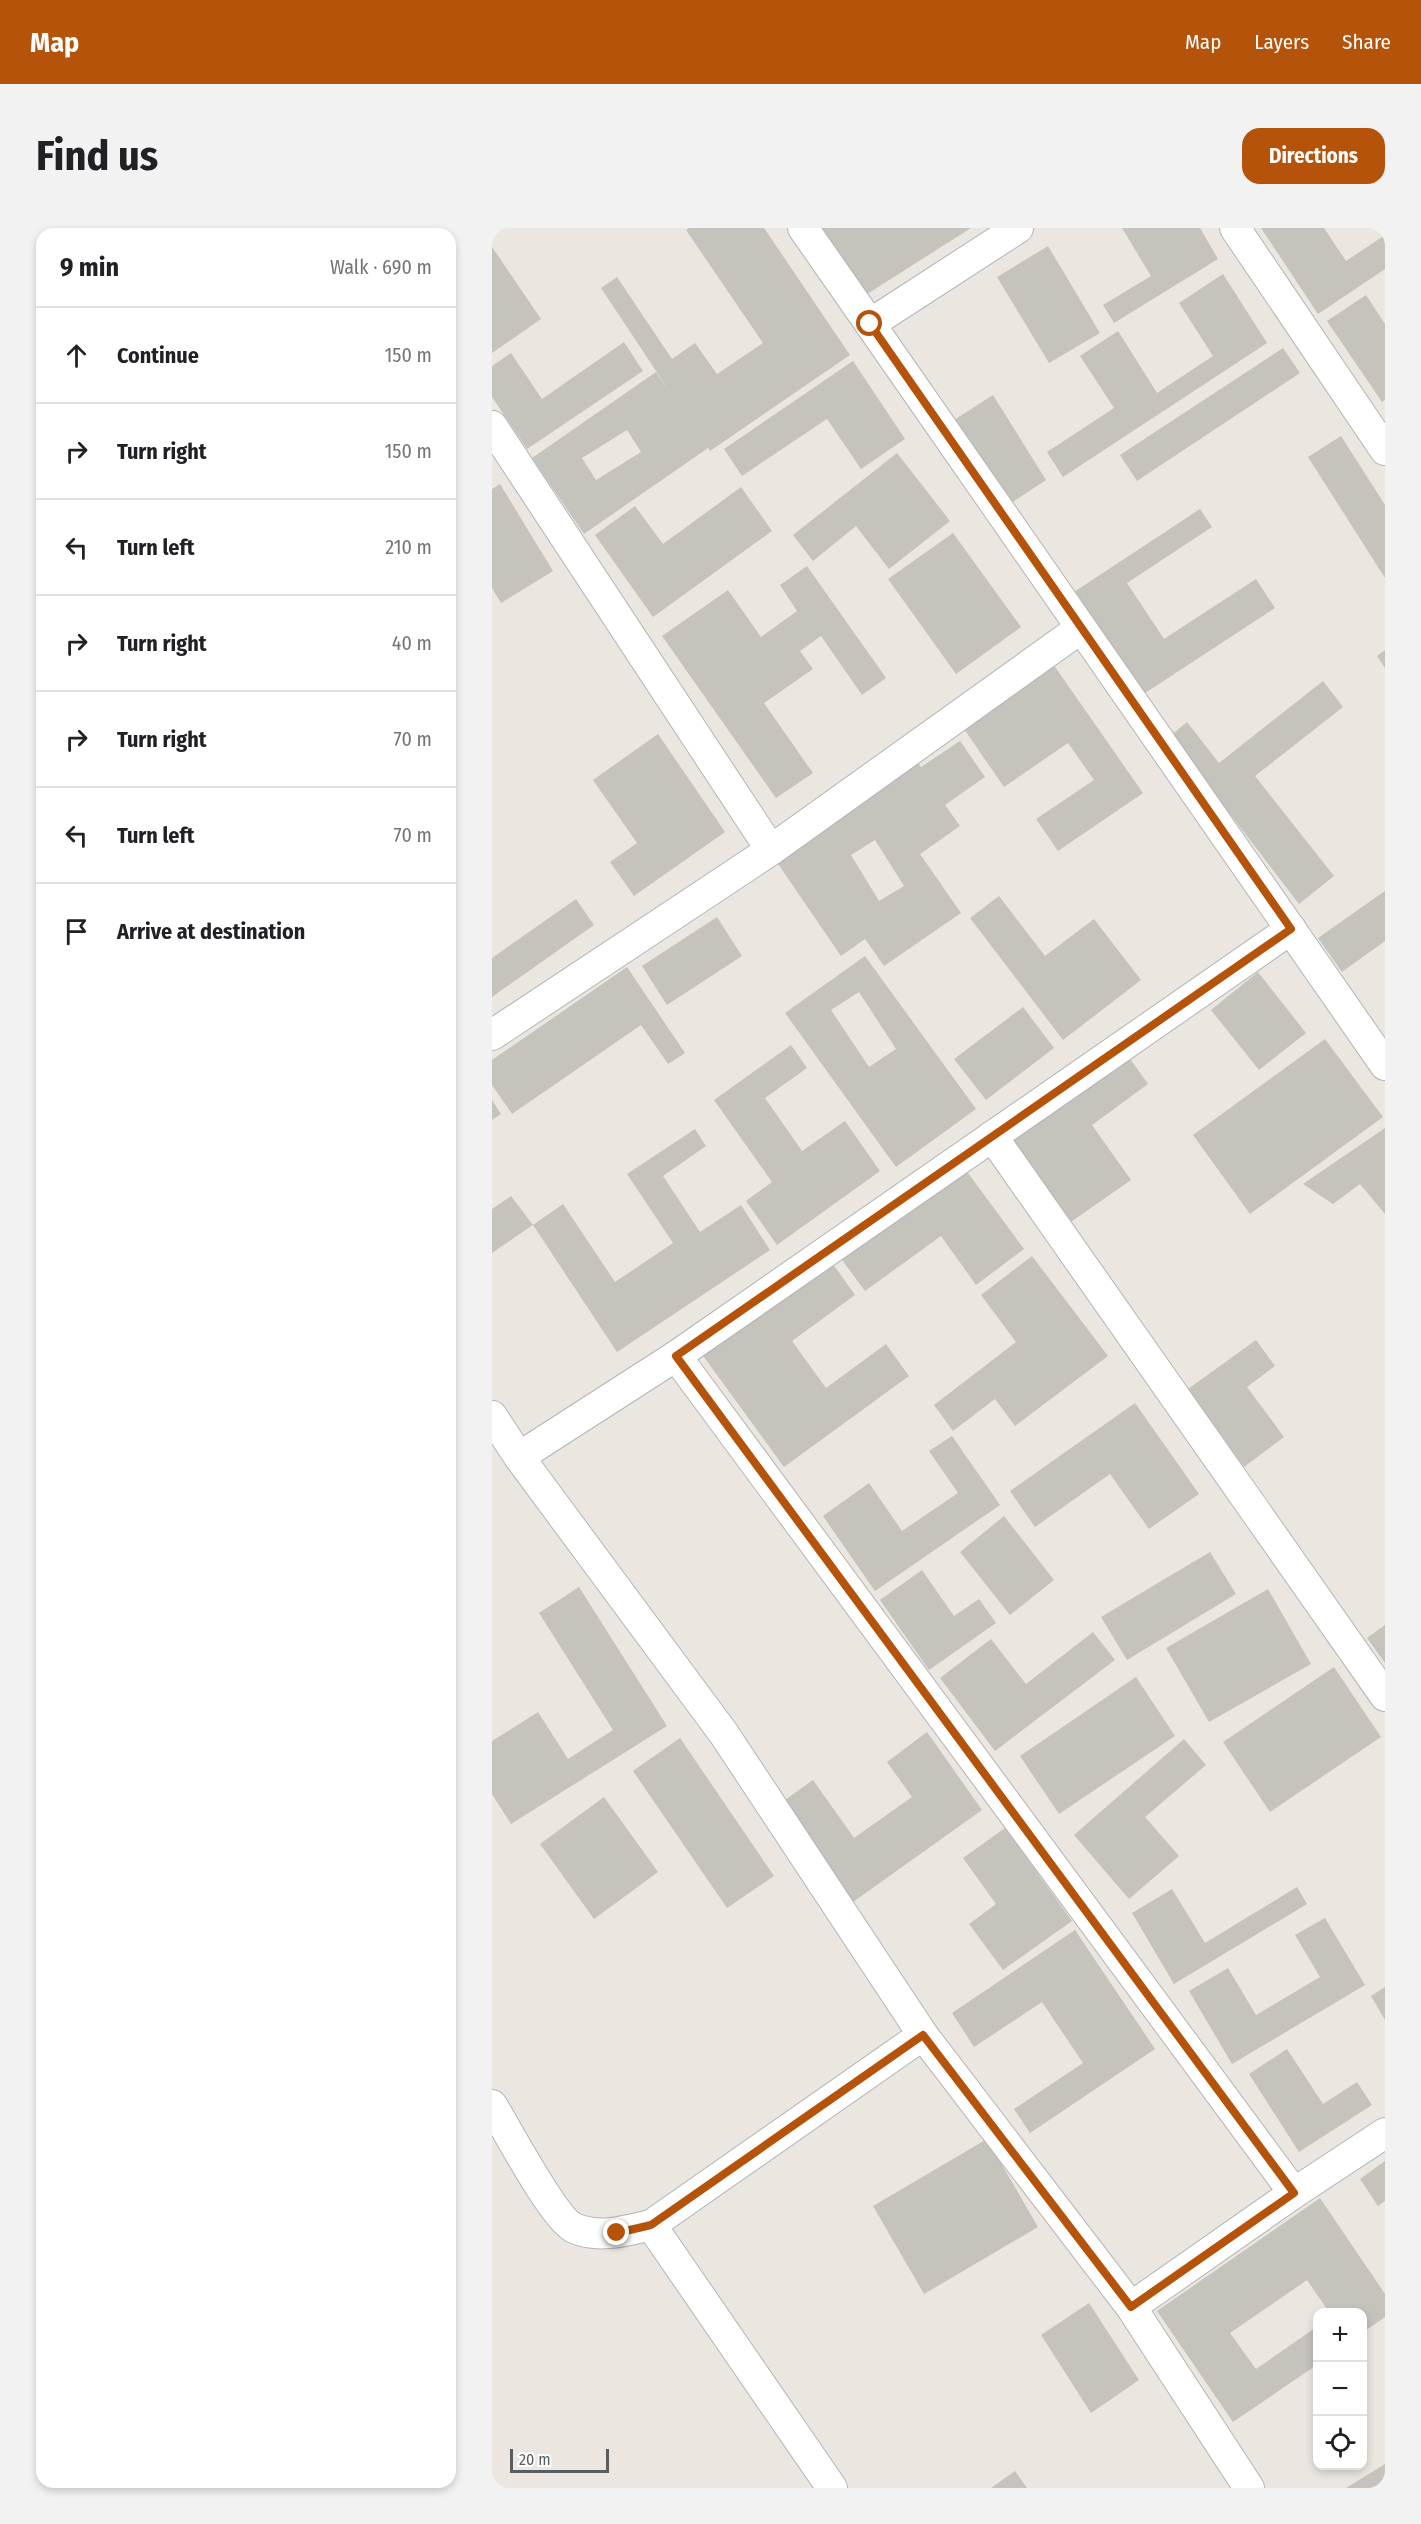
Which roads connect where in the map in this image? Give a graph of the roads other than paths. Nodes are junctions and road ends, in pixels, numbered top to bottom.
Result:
1 (803, 228) edge
2 (1018, 228) edge
3 (1235, 228) edge
4 (870, 324) junction
5 (492, 426) edge
6 (1385, 450) edge
7 (1081, 628) junction
8 (771, 849) junction
9 (1291, 929) junction
10 (492, 1035) edge
11 (1385, 1065) edge
12 (992, 1136) junction
13 (676, 1356) junction
14 (492, 1416) edge
15 (519, 1457) junction
16 (1385, 1696) edge
17 (923, 2035) junction
18 (492, 2105) edge
19 (1385, 2133) edge
20 (1294, 2193) junction
21 (651, 2225) junction
22 (1131, 2307) junction
23 (832, 2488) edge
24 (1249, 2488) edge

1 - 4 street
2 - 4 street
3 - 6 street
4 - 7 street
5 - 8 street
7 - 8 street
7 - 9 street
8 - 10 street
9 - 11 street
9 - 12 street
12 - 13 street
12 - 16 street
13 - 15 street
13 - 20 street
14 - 15 street
15 - 17 street
17 - 21 street
17 - 22 street
18 - 21 street
19 - 20 street
20 - 22 street
21 - 23 street
22 - 24 street

